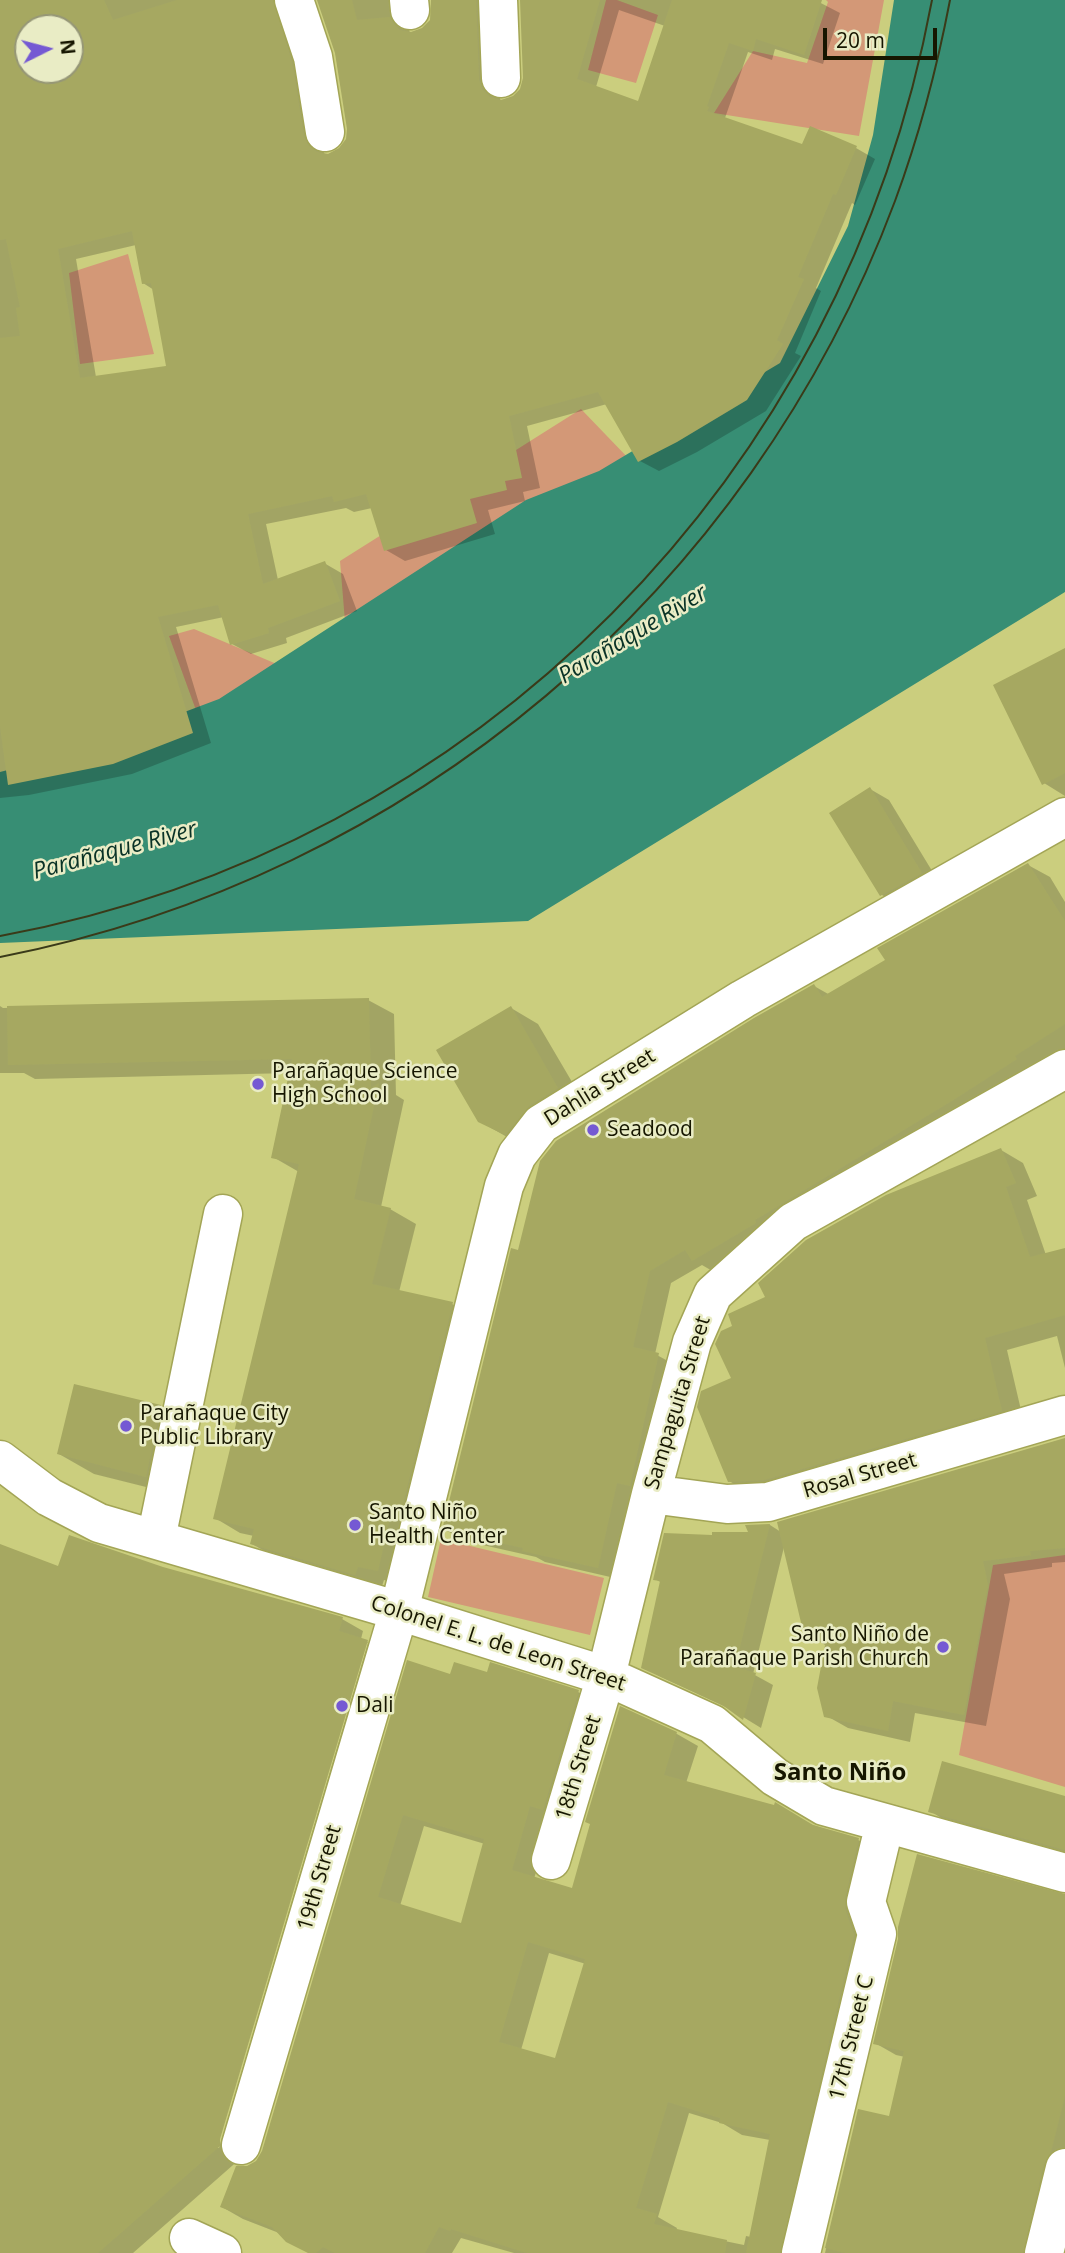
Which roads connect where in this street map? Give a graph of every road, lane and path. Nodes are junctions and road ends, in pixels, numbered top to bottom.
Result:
1 (294, 0) edge
2 (498, 0) edge
3 (501, 78) dead end
4 (325, 132) dead end
5 (1061, 830) edge
6 (1065, 1069) edge
7 (223, 1214) dead end
8 (1065, 1415) edge
9 (0, 1460) edge
10 (651, 1494) junction
11 (156, 1539) junction
12 (399, 1611) junction
13 (606, 1676) junction
14 (885, 1823) junction
15 (551, 1860) dead end
16 (1065, 1873) edge
17 (241, 2145) dead end
18 (1065, 2168) edge
19 (801, 2253) edge
20 (1044, 2253) edge

1 - 4 street
2 - 3 street
5 - 12 street, Dahlia Street
6 - 10 street, Sampaguita Street
7 - 11 street
8 - 10 street, Rosal Street
9 - 11 street, Colonel E. L. de Leon Street
10 - 13 street, Sampaguita Street
11 - 12 street, Colonel E. L. de Leon Street
12 - 13 street, Colonel E. L. de Leon Street
12 - 17 street, 19th Street
13 - 14 street, Colonel E. L. de Leon Street
13 - 15 street, 18th Street
14 - 16 street, Colonel E. L. de Leon Street
14 - 19 street, 17th Street C
18 - 20 street

